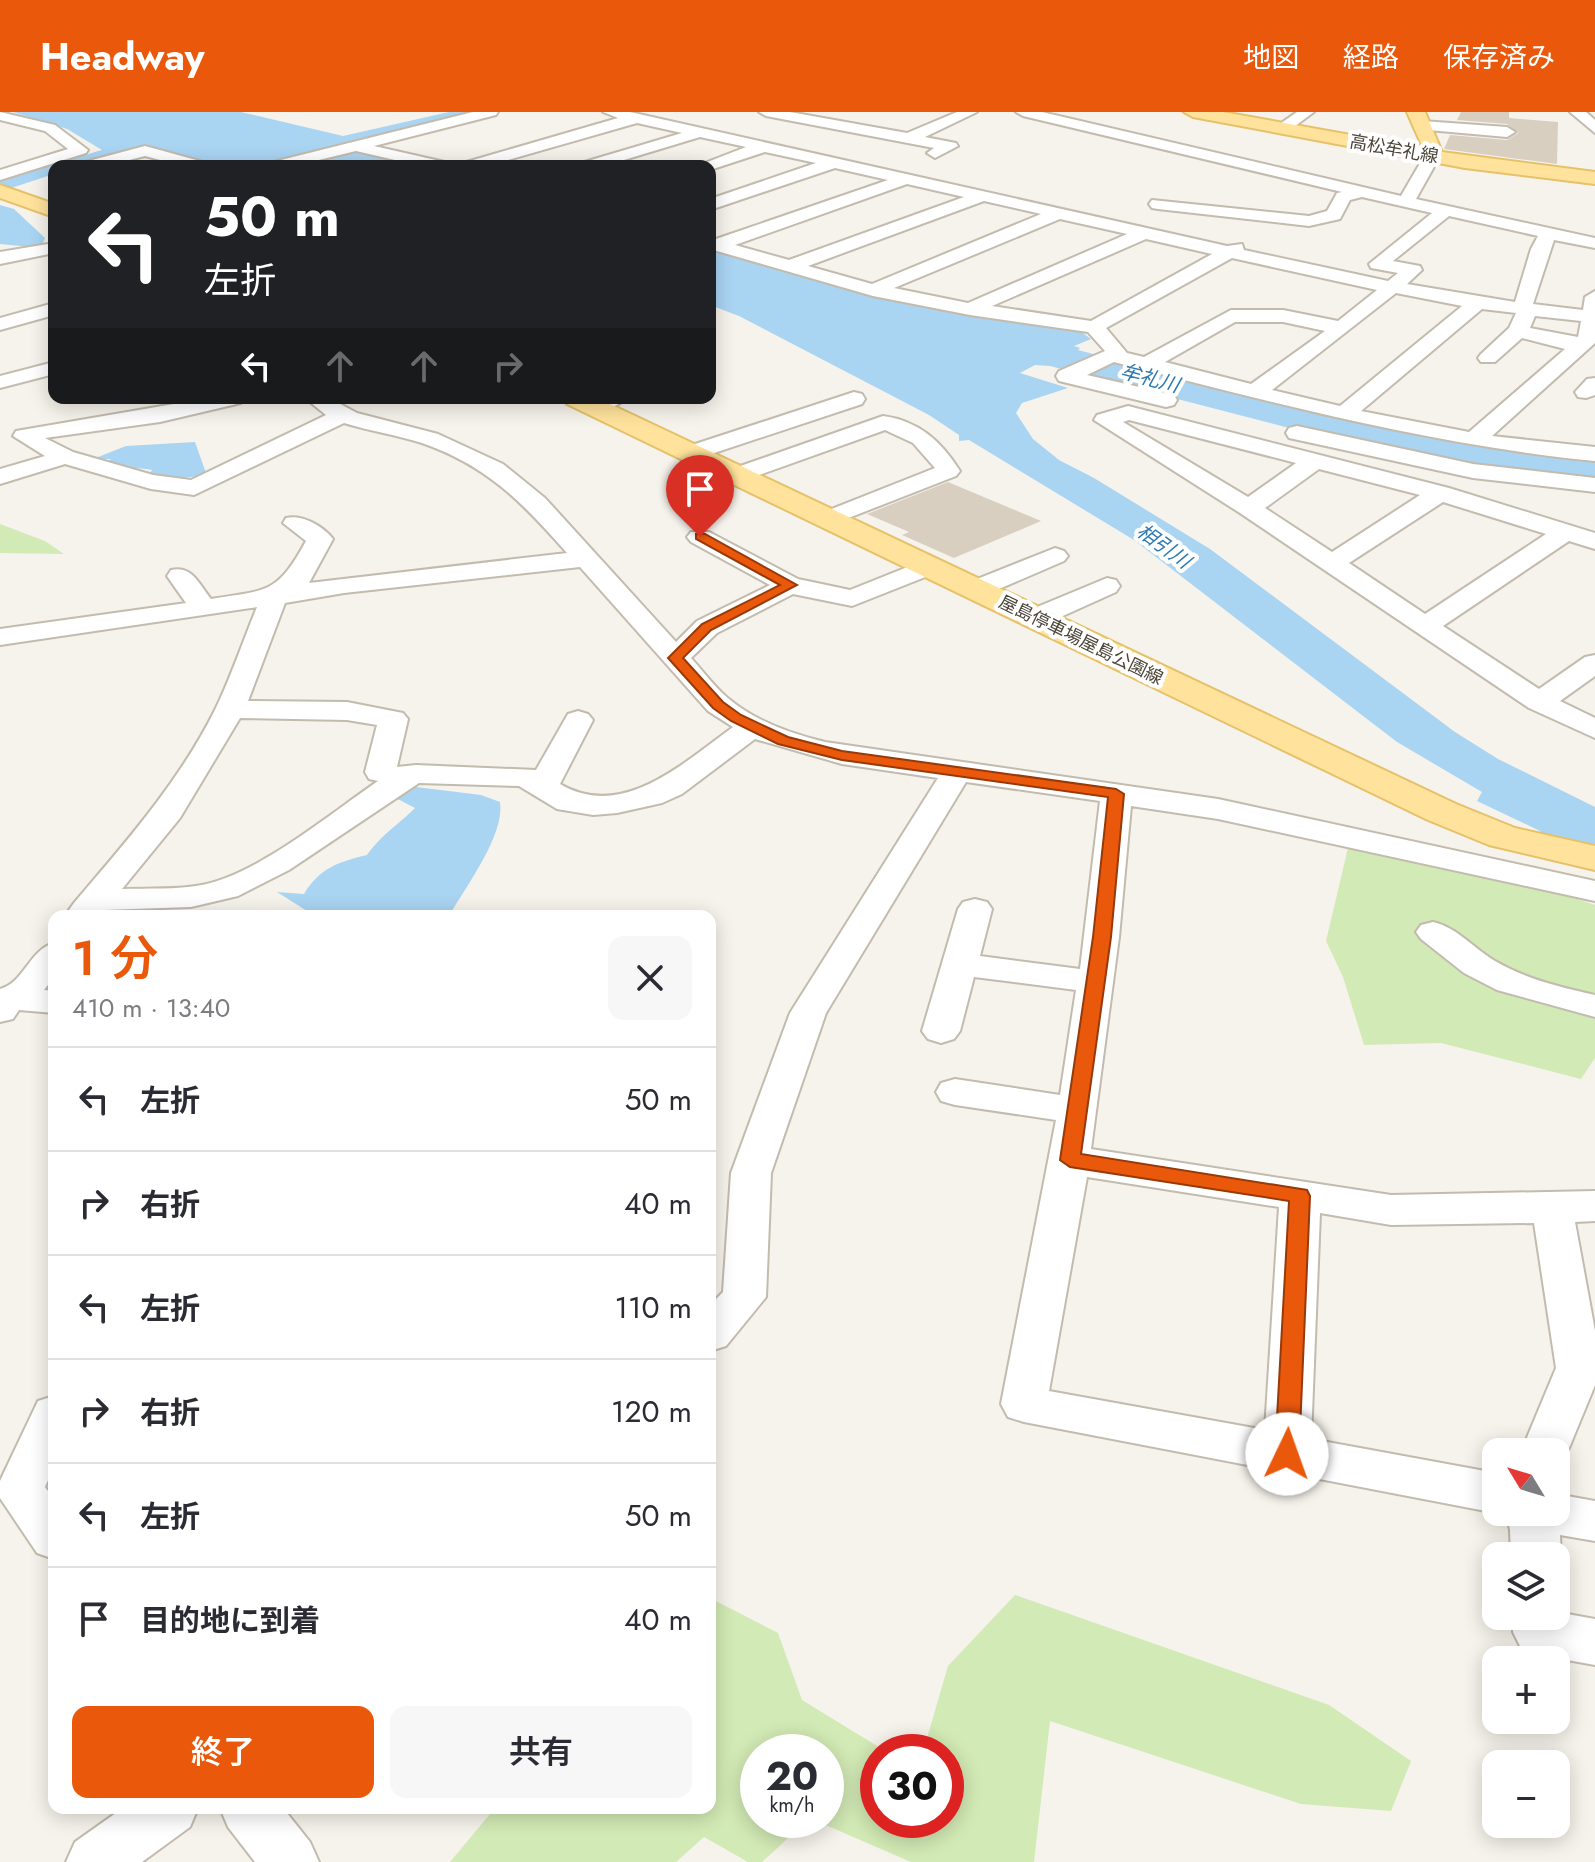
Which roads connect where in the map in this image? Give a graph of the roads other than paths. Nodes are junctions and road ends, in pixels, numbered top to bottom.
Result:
1 (491, 112) edge
2 (766, 112) edge
3 (970, 112) edge
4 (1193, 112) edge
5 (1307, 112) edge
6 (1560, 112) edge
7 (1577, 112) edge
8 (1223, 114) edge
9 (1057, 116) edge
10 (1418, 117) edge
11 (911, 118) dead end
12 (1488, 118) dead end
13 (3, 119) edge
14 (571, 120) dead end
15 (606, 120) edge
16 (1021, 120) edge
17 (942, 124) junction
18 (833, 125) junction
19 (1595, 128) edge
20 (1282, 129) junction
21 (531, 131) dead end
22 (816, 131) dead end
23 (1507, 132) dead end
24 (697, 133) junction
25 (564, 139) junction
26 (907, 140) junction
27 (350, 147) junction
28 (762, 148) junction
29 (887, 149) dead end
30 (935, 153) dead end
31 (1432, 156) junction
32 (64, 160) edge
33 (110, 160) edge
34 (179, 160) edge
35 (299, 160) edge
36 (414, 160) edge
37 (490, 160) edge
38 (607, 160) edge
39 (716, 163) edge
40 (1246, 163) junction
41 (831, 164) junction
42 (48, 168) edge
43 (1221, 175) dead end
44 (48, 178) edge
45 (1595, 178) edge
46 (903, 180) junction
47 (1196, 187) dead end
48 (2, 190) edge
49 (1362, 191) junction
50 (980, 197) junction
51 (1406, 202) junction
52 (716, 203) edge
53 (48, 209) edge
54 (1146, 210) junction
55 (1445, 211) junction
56 (1057, 214) junction
57 (1279, 223) junction
58 (1111, 226) junction
59 (1142, 234) junction
60 (1548, 235) junction
61 (716, 243) edge
62 (1595, 243) edge
63 (716, 245) edge
64 (48, 249) edge
65 (1228, 252) junction
66 (0, 258) edge
67 (788, 267) junction
68 (1393, 289) junction
69 (873, 290) junction
70 (1478, 303) junction
71 (970, 309) junction
72 (1525, 309) junction
73 (48, 311) edge
74 (1594, 311) edge
75 (0, 324) edge
76 (1094, 327) junction
77 (1342, 328) junction
78 (1518, 331) junction
79 (1580, 346) junction
80 (1112, 355) junction
81 (1488, 358) dead end
82 (1146, 364) junction
83 (48, 370) edge
84 (0, 382) edge
85 (1256, 391) junction
86 (854, 399) dead end
87 (54, 404) edge
88 (213, 404) edge
89 (323, 404) edge
90 (601, 404) edge
91 (1344, 414) junction
92 (343, 415) junction
93 (1239, 418) dead end
94 (1269, 426) dead end
95 (41, 430) junction
96 (1474, 440) junction
97 (691, 453) junction
98 (1595, 454) edge
99 (65, 457) junction
100 (1313, 462) junction
101 (737, 475) junction
102 (0, 477) edge
103 (1595, 485) edge
104 (1440, 493) junction
105 (1249, 508) junction
106 (828, 519) junction
107 (295, 523) dead end
108 (1565, 532) junction
109 (700, 537) dead end
110 (1595, 541) edge
111 (1055, 556) dead end
112 (586, 559) junction
113 (1330, 564) junction
114 (929, 567) junction
115 (180, 576) dead end
116 (790, 585) junction
117 (1107, 586) dead end
118 (976, 589) junction
119 (275, 595) junction
120 (204, 608) junction
121 (1035, 618) junction
122 (1423, 627) junction
123 (0, 637) edge
124 (675, 658) junction
125 (1595, 663) edge
126 (1539, 702) junction
127 (230, 709) junction
128 (578, 720) dead end
129 (752, 727) junction
130 (1595, 729) edge
131 (957, 772) junction
132 (402, 779) junction
133 (543, 786) junction
134 (1116, 794) junction
135 (1529, 855) junction
136 (1595, 858) edge
137 (1595, 891) edge
138 (88, 908) edge
139 (975, 909) dead end
140 (1433, 932) dead end
141 (960, 964) junction
142 (1096, 982) junction
143 (1595, 1006) edge
144 (941, 1031) dead end
145 (955, 1092) dead end
146 (1077, 1110) junction
147 (1070, 1160) junction
148 (1300, 1196) junction
149 (1595, 1206) edge
150 (1552, 1208) junction
151 (716, 1327) edge
152 (48, 1424) edge
153 (1551, 1438) edge
154 (1287, 1454) junction
155 (13, 1483) edge
156 (1482, 1490) edge
157 (1570, 1517) edge
158 (1595, 1521) edge
159 (48, 1530) edge
160 (1539, 1630) edge
161 (1595, 1642) edge
162 (162, 1814) edge
163 (253, 1814) edge
164 (95, 1862) edge
165 (290, 1862) edge

1 - 27 street
2 - 18 street
3 - 17 street
4 - 8 main road, 高松牟礼線
5 - 20 street
6 - 7 street
7 - 19 street
8 - 20 main road, 高松牟礼線
9 - 16 street
9 - 40 street
10 - 12 street
10 - 23 street
10 - 31 main road
11 - 17 street
13 - 32 street
14 - 15 street
15 - 24 street
15 - 25 street
17 - 26 street
18 - 22 street
18 - 26 street
20 - 31 main road, 高松牟礼線
21 - 25 street
24 - 28 street
24 - 38 street
25 - 37 street
26 - 29 street
26 - 30 street
27 - 35 street
27 - 36 street
28 - 39 street
28 - 41 street
31 - 45 main road, 高松牟礼線
31 - 51 street
33 - 34 street
40 - 43 street
40 - 49 street
41 - 46 street
41 - 52 street
42 - 48 street
44 - 48 street
46 - 50 street
46 - 61 street
47 - 54 street
48 - 53 main road
49 - 51 street
49 - 57 street
50 - 56 street
50 - 67 street
51 - 55 street
54 - 57 street
54 - 58 street
55 - 60 street
55 - 68 street
56 - 58 street
56 - 69 street
57 - 65 street
58 - 59 street
59 - 65 street
59 - 71 street
60 - 62 street
60 - 72 street
63 - 67 street
64 - 66 street
65 - 68 street
65 - 76 street
67 - 69 street
68 - 70 street
68 - 77 street
69 - 71 street
70 - 72 street
70 - 91 street
71 - 76 street
72 - 74 street
72 - 78 street
73 - 75 street
74 - 79 street
76 - 80 street
77 - 82 street
77 - 85 street
78 - 79 street
78 - 81 street
79 - 96 street
80 - 82 street
80 - 93 street
82 - 85 street
83 - 84 street
85 - 91 street
86 - 97 street
87 - 95 street
88 - 95 street
89 - 92 street
90 - 97 main road, 屋島停車場屋島公園線
91 - 96 street
92 - 99 street
92 - 112 street
94 - 103 street
95 - 99 street
96 - 98 street
97 - 101 main road, 屋島停車場屋島公園線
99 - 102 street
100 - 104 street
100 - 105 street
100 - 105 street
101 - 106 main road, 屋島停車場屋島公園線
101 - 106 street
104 - 108 street
104 - 113 street
105 - 113 street
106 - 114 main road, 屋島停車場屋島公園線
107 - 119 street
108 - 110 street
108 - 122 street
109 - 116 street
111 - 118 street
112 - 119 street
112 - 124 street
113 - 122 street
114 - 116 street
114 - 118 main road, 屋島停車場屋島公園線
115 - 120 street
116 - 124 street
117 - 121 street
118 - 121 main road, 屋島停車場屋島公園線
119 - 120 street
119 - 127 street
120 - 123 street
121 - 135 main road, 屋島停車場屋島公園線
122 - 126 street
124 - 129 street
125 - 126 street
126 - 130 street
127 - 132 street
127 - 138 street
128 - 133 street
129 - 131 street
129 - 133 street
131 - 134 street
131 - 151 street
132 - 133 street
132 - 138 street
134 - 135 street
134 - 142 street
135 - 136 main road, 屋島停車場屋島公園線
135 - 137 street
139 - 141 street
140 - 143 street
141 - 142 street
141 - 144 street
142 - 146 street
145 - 146 street
146 - 147 street
147 - 148 street
147 - 154 street
148 - 150 street
148 - 154 street
149 - 150 street
150 - 153 street
152 - 155 street
154 - 156 street
155 - 159 street
157 - 158 street
160 - 161 street
162 - 164 street
163 - 165 street

